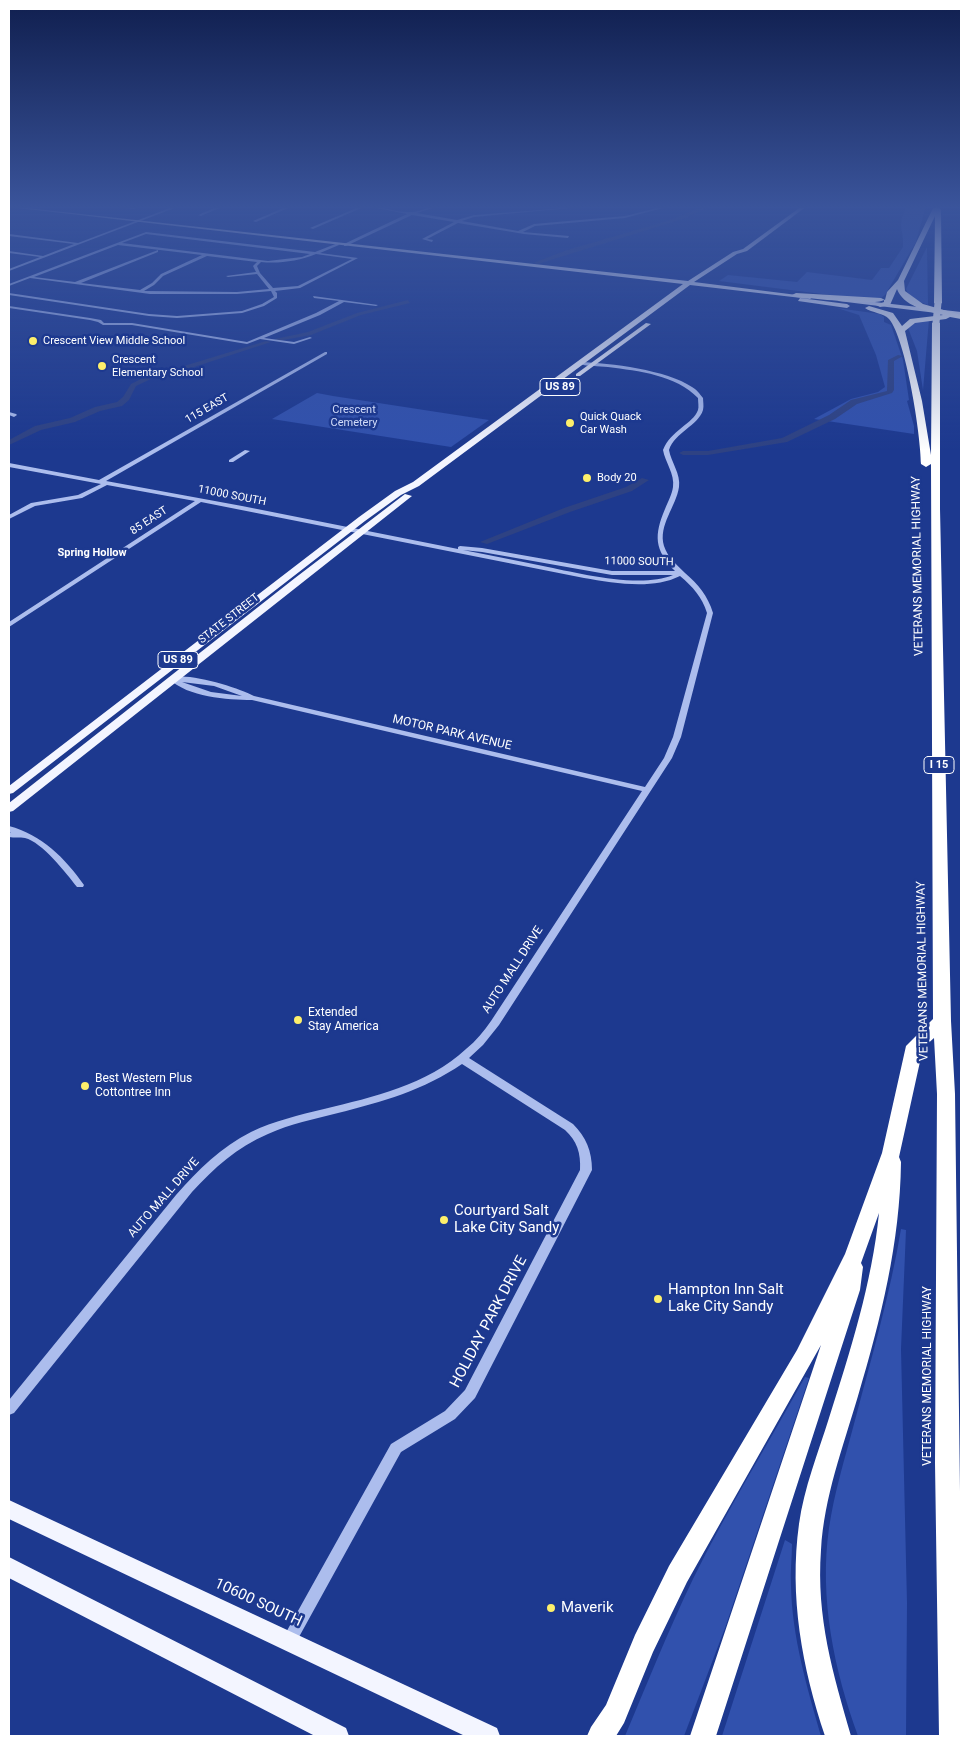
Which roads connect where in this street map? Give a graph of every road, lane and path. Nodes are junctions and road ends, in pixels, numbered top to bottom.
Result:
1 (103, 287) edge
2 (147, 287) edge
3 (271, 287) edge
4 (289, 287) edge
5 (684, 287) edge
6 (895, 287) edge
7 (900, 287) edge
8 (948, 287) edge
9 (696, 288) joint
10 (273, 290) junction
11 (139, 292) junction
12 (9, 294) edge
13 (796, 295) junction
14 (889, 295) junction
15 (314, 297) dead end
16 (343, 301) junction
17 (376, 305) dead end
18 (880, 305) junction
19 (9, 307) edge
20 (904, 307) joint
21 (869, 308) junction
22 (650, 312) junction
23 (915, 313) joint
24 (952, 315) edge
25 (651, 322) dead end
26 (901, 330) junction
27 (635, 334) junction
28 (310, 338) dead end
29 (262, 339) junction
30 (325, 353) dead end
31 (580, 363) junction
32 (593, 365) junction
33 (571, 380) dead end
34 (557, 390) dead end
35 (524, 406) junction
36 (247, 451) dead end
37 (231, 461) dead end
38 (9, 466) edge
39 (103, 482) junction
40 (416, 484) junction
41 (200, 500) junction
42 (935, 509) junction
43 (9, 517) edge
44 (348, 530) junction
45 (361, 532) junction
46 (682, 573) junction
47 (9, 625) edge
48 (173, 679) junction
49 (77, 738) junction
50 (648, 790) junction
51 (9, 791) edge
52 (9, 800) edge
53 (9, 809) edge
54 (9, 828) edge
55 (9, 836) edge
56 (31, 838) junction
57 (80, 885) dead end
58 (942, 1021) junction
59 (462, 1059) junction
60 (892, 1153) junction
61 (855, 1254) junction
62 (9, 1409) edge
63 (9, 1509) edge
64 (9, 1567) edge
65 (289, 1641) junction
66 (338, 1736) edge
67 (489, 1736) edge
68 (600, 1736) edge
69 (703, 1736) edge
70 (838, 1736) edge
71 (952, 1736) edge

1 - 11 street
2 - 11 street
3 - 10 street
4 - 10 street
5 - 22 main road, STATE STREET / US 89
6 - 14 highway
7 - 24 highway
8 - 24 highway, VETERANS MEMORIAL HIGHWAY / I 15
9 - 13 main road
9 - 21 main road
10 - 11 street
10 - 12 street
13 - 14 highway
13 - 18 main road
14 - 18 highway
15 - 16 street
16 - 17 street
16 - 29 street
18 - 20 main road
19 - 29 street
20 - 24 highway
21 - 23 main road
21 - 26 highway
22 - 27 main road
22 - 31 main road, STATE STREET / US 89
23 - 24 highway
24 - 26 highway
24 - 42 highway, VETERANS MEMORIAL HIGHWAY / I 15
25 - 27 main road, US 89
26 - 42 highway
27 - 32 main road, US 89
28 - 29 street
30 - 39 street, 115 EAST
31 - 32 street, AUTO MALL DRIVE
31 - 35 main road, STATE STREET / US 89
32 - 33 main road, US 89
32 - 46 street, AUTO MALL DRIVE
34 - 35 main road, STATE STREET / US 89
35 - 40 main road, STATE STREET / US 89
36 - 37 street
38 - 39 street, 11000 SOUTH
39 - 41 street, 11000 SOUTH
39 - 43 street, 115 EAST
40 - 44 main road, STATE STREET / US 89
40 - 45 main road, STATE STREET / US 89
41 - 44 street, 11000 SOUTH
41 - 47 street, 85 EAST
42 - 58 highway, VETERANS MEMORIAL HIGHWAY / I 15
44 - 45 street, 11000 SOUTH
44 - 49 main road, STATE STREET / US 89
45 - 46 street, 11000 SOUTH
45 - 48 main road, STATE STREET / US 89
46 - 50 street, AUTO MALL DRIVE
48 - 50 street, MOTOR PARK AVENUE
48 - 53 main road, STATE STREET / US 89
49 - 51 main road, STATE STREET / US 89
49 - 52 main road
50 - 59 street, AUTO MALL DRIVE
54 - 56 street
55 - 56 street
56 - 57 street
58 - 60 highway
58 - 71 highway, VETERANS MEMORIAL HIGHWAY / I 15
59 - 62 street, AUTO MALL DRIVE
59 - 65 street, HOLIDAY PARK DRIVE
60 - 61 highway
60 - 70 highway
61 - 68 highway
61 - 69 highway
63 - 65 main road, 10600 SOUTH
64 - 66 main road
65 - 67 main road, 10600 SOUTH

